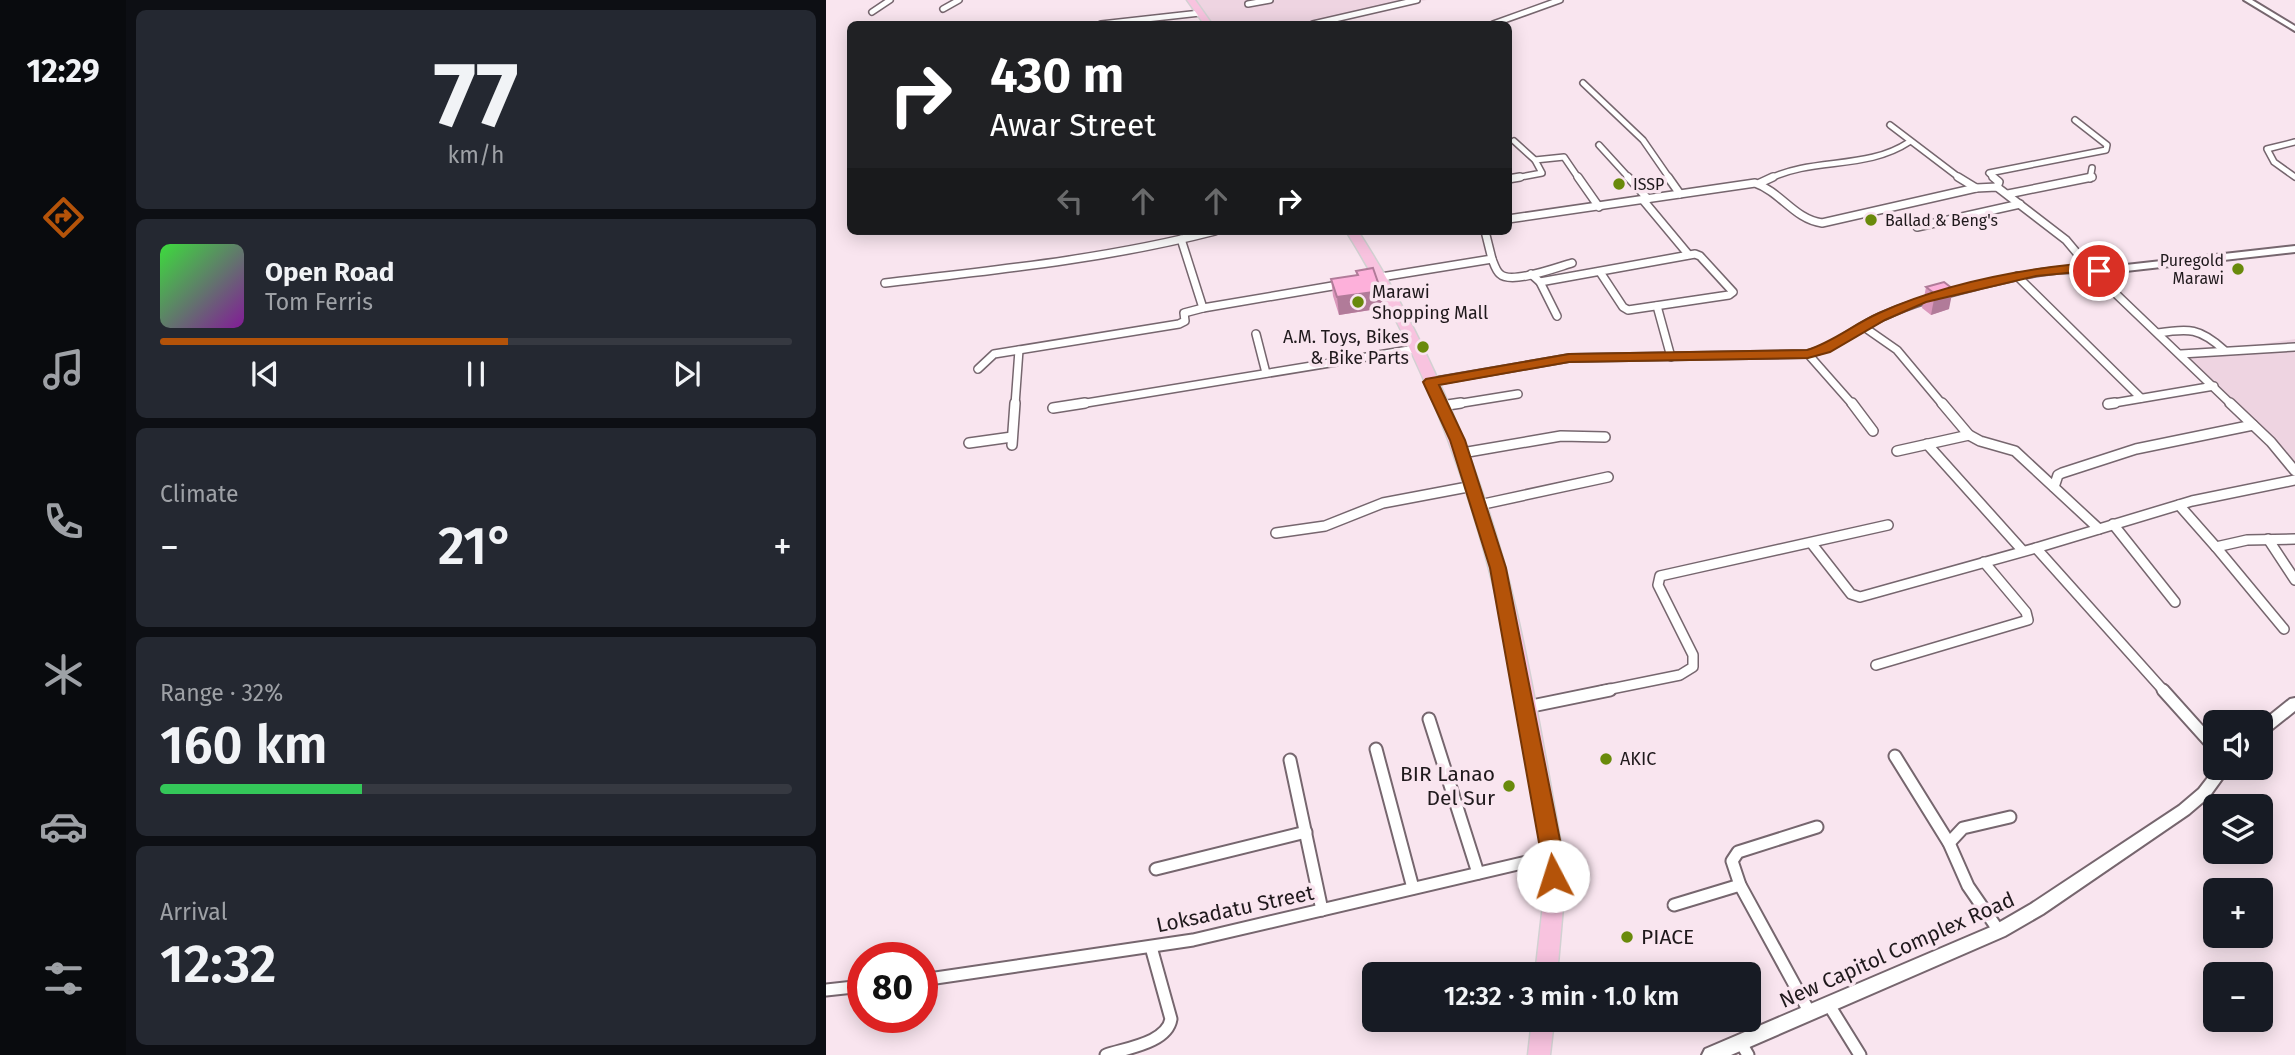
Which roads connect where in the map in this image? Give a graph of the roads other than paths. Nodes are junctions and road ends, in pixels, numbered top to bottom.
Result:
1 (890, 0) edge
2 (959, 0) edge
3 (1191, 0) edge
4 (1270, 0) edge
5 (1371, 0) edge
6 (1417, 0) edge
7 (1560, 0) edge
8 (2247, 0) edge
9 (1248, 4) dead end
10 (1384, 8) junction
11 (943, 9) dead end
12 (872, 12) dead end
13 (1200, 13) junction
14 (1128, 21) edge
15 (1206, 21) edge
16 (1326, 21) edge
17 (1504, 21) edge
18 (2295, 29) edge
19 (1583, 83) dead end
20 (2076, 120) dead end
21 (1890, 125) dead end
22 (1514, 141) dead end
23 (1909, 142) junction
24 (2295, 142) edge
25 (1599, 145) dead end
26 (1535, 160) junction
27 (2092, 168) dead end
28 (2295, 177) edge
29 (1512, 178) edge
30 (1760, 183) junction
31 (1997, 187) junction
32 (1976, 188) junction
33 (1680, 194) junction
34 (2008, 194) junction
35 (1646, 200) junction
36 (2020, 204) junction
37 (1599, 207) junction
38 (1512, 218) edge
39 (1917, 227) dead end
40 (1198, 235) edge
41 (1354, 235) edge
42 (1486, 235) edge
43 (1181, 239) junction
44 (2295, 249) edge
45 (1688, 254) junction
46 (1492, 259) junction
47 (1572, 263) dead end
48 (2092, 271) junction
49 (1600, 272) junction
50 (1531, 274) junction
51 (2017, 276) junction
52 (1374, 279) junction
53 (1354, 282) edge
54 (1540, 282) junction
55 (885, 283) dead end
56 (1657, 306) junction
57 (1203, 308) junction
58 (1557, 316) dead end
59 (1864, 327) junction
60 (2158, 333) junction
61 (1256, 334) dead end
62 (2295, 346) edge
63 (1415, 349) junction
64 (1019, 350) junction
65 (2224, 350) junction
66 (1808, 354) junction
67 (2181, 355) junction
68 (1671, 357) junction
69 (978, 369) dead end
70 (1266, 373) junction
71 (1430, 382) junction
72 (2214, 386) junction
73 (1518, 394) dead end
74 (2141, 398) junction
75 (2108, 404) dead end
76 (1441, 406) junction
77 (1053, 408) dead end
78 (2253, 425) junction
79 (1873, 431) dead end
80 (1969, 435) junction
81 (1605, 438) dead end
82 (969, 443) dead end
83 (1927, 444) junction
84 (1896, 451) dead end
85 (1462, 453) junction
86 (2295, 471) edge
87 (1608, 477) dead end
88 (2295, 480) edge
89 (1473, 486) junction
90 (2054, 486) junction
91 (1479, 505) junction
92 (2179, 505) junction
93 (2113, 524) junction
94 (1888, 525) dead end
95 (2099, 529) junction
96 (1276, 533) dead end
97 (2268, 539) junction
98 (2295, 539) edge
99 (1812, 544) junction
100 (2216, 547) junction
101 (2036, 548) junction
102 (2024, 551) junction
103 (1984, 562) junction
104 (2295, 580) edge
105 (2175, 602) dead end
106 (2284, 629) dead end
107 (1876, 665) dead end
108 (2295, 703) edge
109 (1525, 707) junction
110 (1429, 719) dead end
111 (2273, 720) edge
112 (2203, 734) edge
113 (1376, 749) dead end
114 (1895, 756) dead end
115 (1290, 760) dead end
116 (2214, 780) edge
117 (2010, 817) dead end
118 (1817, 827) dead end
119 (1306, 832) junction
120 (1949, 843) junction
121 (1553, 855) junction
122 (1156, 869) dead end
123 (1478, 873) junction
124 (1740, 885) junction
125 (1413, 888) junction
126 (1674, 905) dead end
127 (1322, 910) junction
128 (1999, 930) junction
129 (1151, 947) junction
130 (1547, 962) edge
131 (938, 978) edge
132 (847, 988) edge
133 (826, 990) edge
134 (1829, 1005) junction
135 (1810, 1013) junction
136 (1542, 1032) edge
137 (1744, 1049) edge
138 (1106, 1055) edge
139 (1539, 1055) edge
140 (1712, 1055) edge
141 (1860, 1055) edge

1 - 12 street
2 - 11 street
3 - 13 highway
4 - 9 street
5 - 10 street
6 - 10 street
7 - 17 street
8 - 18 street
10 - 16 street
13 - 14 street
13 - 15 highway
19 - 33 street
20 - 31 street
21 - 23 street
22 - 26 street
23 - 30 street
23 - 32 street
24 - 28 street
25 - 35 street
26 - 29 street
26 - 37 street
27 - 34 street
30 - 32 street
30 - 33 street
31 - 32 street
31 - 34 street
33 - 35 street
34 - 36 street
35 - 37 street
35 - 45 street
36 - 39 street
36 - 48 street
37 - 38 street
40 - 43 street
41 - 52 highway
42 - 46 street
43 - 55 street
43 - 57 street
44 - 48 street
45 - 49 street
45 - 56 street
46 - 50 street
46 - 52 street
47 - 50 street
48 - 51 street
48 - 60 street
49 - 54 street
49 - 56 street
50 - 54 street
51 - 59 street
51 - 74 street
52 - 63 highway
53 - 57 street
54 - 58 street
56 - 68 street
57 - 64 street
59 - 66 street
59 - 80 street
60 - 65 street
60 - 67 street
61 - 70 street
62 - 65 street
63 - 70 street
63 - 71 highway
64 - 69 street
64 - 82 street
65 - 67 street
66 - 68 street
66 - 79 street
67 - 72 street
68 - 71 street
70 - 77 street
71 - 76 highway
72 - 74 street
72 - 78 street
73 - 76 street
74 - 75 street
76 - 85 highway
78 - 86 street
78 - 90 street
80 - 83 street
80 - 90 street
81 - 85 street
83 - 84 street
83 - 102 street
85 - 89 highway
87 - 91 street
88 - 92 street
89 - 91 highway
89 - 96 street
90 - 95 street
91 - 109 highway
92 - 93 street
92 - 100 street
93 - 95 street
93 - 105 street
94 - 99 street
95 - 101 street
97 - 98 street
97 - 100 street
97 - 104 street
99 - 103 street
99 - 109 street
100 - 106 street
101 - 102 street
101 - 112 street
102 - 103 street
103 - 107 street
108 - 111 street
109 - 121 highway
110 - 123 street
113 - 125 street
114 - 120 street
115 - 119 street
116 - 128 street, New Capitol Complex Road
117 - 120 street
118 - 124 street
119 - 122 street
119 - 127 street
120 - 128 street
121 - 123 street, Loksadatu Street
121 - 130 highway
123 - 125 street, Loksadatu Street
124 - 126 street
124 - 135 street
125 - 127 street, Loksadatu Street
127 - 129 street, Loksadatu Street
128 - 134 street, New Capitol Complex Road
129 - 131 street, Loksadatu Street
129 - 138 street
132 - 133 street
134 - 135 street, New Capitol Complex Road
134 - 141 street
135 - 137 street, New Capitol Complex Road
136 - 139 highway
137 - 140 street, New Capitol Complex Road

